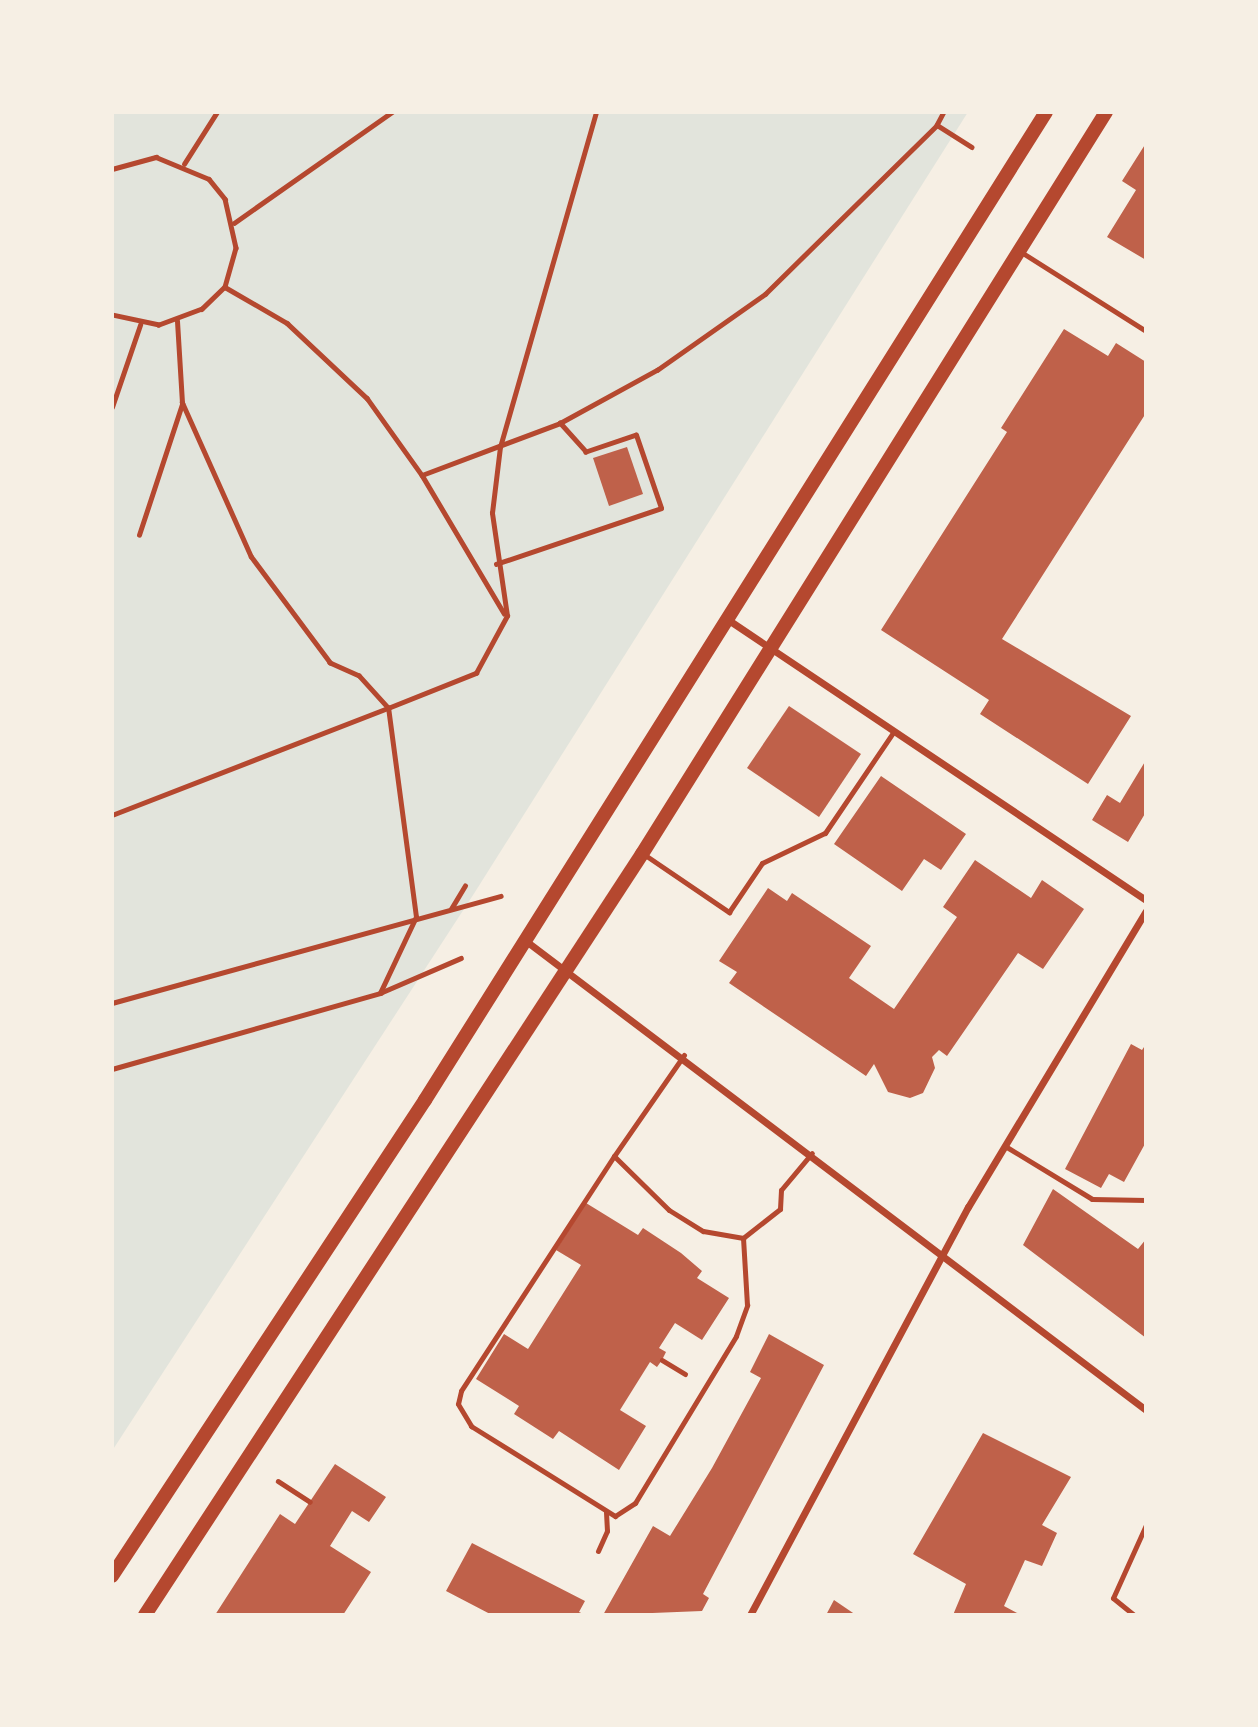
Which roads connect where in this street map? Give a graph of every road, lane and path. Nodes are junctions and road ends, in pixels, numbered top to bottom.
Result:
1 (218, 112) edge
2 (392, 112) edge
3 (596, 112) edge
4 (944, 112) edge
5 (1046, 112) edge
6 (1105, 112) edge
7 (937, 125) junction
8 (972, 147) dead end
9 (184, 164) junction
10 (112, 169) edge
11 (234, 223) junction
12 (1018, 250) junction
13 (225, 287) junction
14 (112, 315) edge
15 (177, 321) junction
16 (140, 325) junction
17 (1146, 331) edge
18 (182, 403) junction
19 (112, 407) edge
20 (560, 423) junction
21 (500, 447) junction
22 (422, 475) junction
23 (139, 535) dead end
24 (496, 564) junction
25 (506, 616) junction
26 (730, 621) junction
27 (771, 649) junction
28 (388, 708) junction
29 (894, 731) junction
30 (112, 815) edge
31 (642, 854) junction
32 (465, 886) dead end
33 (501, 897) dead end
34 (1146, 900) edge
35 (451, 909) junction
36 (1146, 911) edge
37 (416, 917) junction
38 (1144, 921) edge
39 (526, 941) junction
40 (461, 958) dead end
41 (568, 969) junction
42 (380, 993) junction
43 (112, 1003) edge
44 (684, 1055) junction
45 (112, 1069) edge
46 (1004, 1146) junction
47 (812, 1153) junction
48 (614, 1156) junction
49 (1146, 1200) edge
50 (743, 1238) junction
51 (943, 1253) junction
52 (662, 1360) dead end
53 (685, 1374) dead end
54 (1146, 1410) edge
55 (278, 1481) dead end
56 (310, 1502) dead end
57 (606, 1512) junction
58 (1146, 1525) edge
59 (598, 1550) dead end
60 (112, 1576) edge
61 (145, 1615) edge
62 (750, 1615) edge
63 (1135, 1615) edge

1 - 9 path
2 - 11 path
3 - 21 path
4 - 7 path
5 - 26 main road
6 - 12 main road
7 - 8 path
7 - 20 path
9 - 10 path
9 - 11 path
11 - 13 path
12 - 17 lane
12 - 27 main road
13 - 15 path
13 - 22 path
14 - 16 path
15 - 16 path
15 - 18 path
16 - 19 path
18 - 23 path
18 - 28 path
20 - 21 path
20 - 24 path
21 - 22 path
21 - 24 path
22 - 25 path
24 - 25 path
25 - 28 path
26 - 27 street
26 - 39 main road
27 - 29 street
27 - 31 main road
28 - 30 path
28 - 37 path
29 - 31 lane
29 - 34 street
31 - 41 main road
32 - 35 path
33 - 35 path
35 - 37 path
36 - 38 street
37 - 42 path
37 - 43 path
38 - 46 street
39 - 41 street
39 - 60 main road
40 - 42 path
41 - 44 street
41 - 61 main road
42 - 45 path
44 - 47 street
44 - 48 lane
46 - 49 lane
46 - 51 street
47 - 50 lane
47 - 51 street
48 - 50 lane
48 - 57 lane
50 - 57 lane
51 - 54 street
51 - 62 street
52 - 53 path
55 - 56 path
57 - 59 lane
58 - 63 lane

